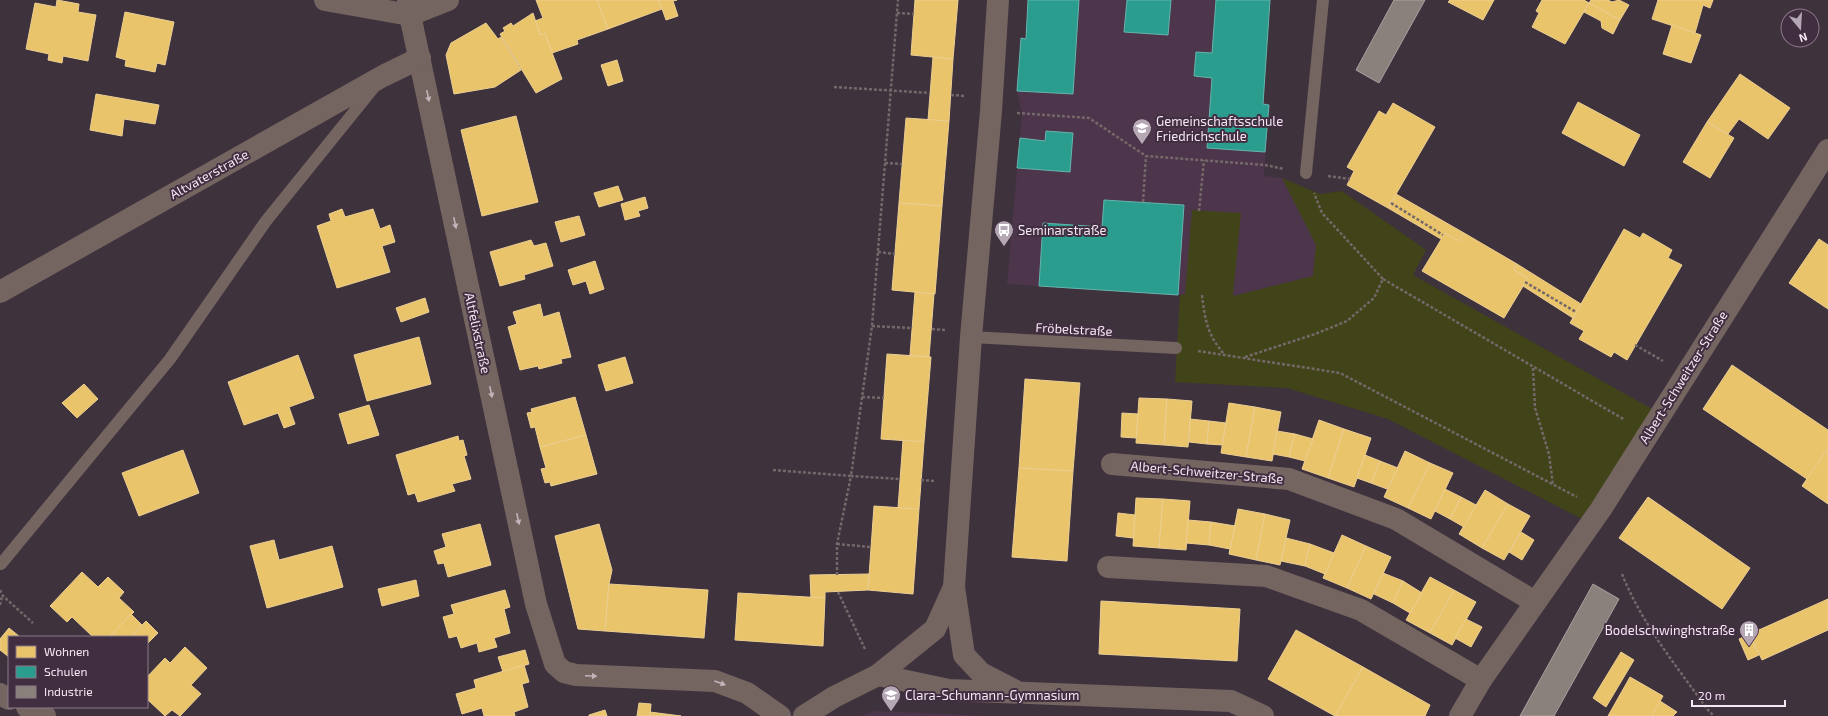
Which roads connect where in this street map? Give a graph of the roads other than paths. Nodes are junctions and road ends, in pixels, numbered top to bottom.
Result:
1 (325, 0) edge
2 (448, 0) edge
3 (998, 0) edge
4 (1323, 0) edge
5 (409, 7) edge
6 (420, 58) junction
7 (383, 76) junction
8 (1828, 150) edge
9 (1306, 173) road end
10 (0, 292) edge
11 (971, 337) junction
12 (1176, 348) road end
13 (1112, 464) dead end
14 (1, 564) dead end
15 (1108, 567) dead end
16 (954, 586) junction
17 (1535, 602) junction
18 (878, 675) junction
19 (1481, 680) junction
20 (1019, 692) junction
21 (29, 708) edge
22 (46, 716) edge
23 (780, 716) edge
24 (804, 716) edge
25 (1263, 716) edge
26 (1460, 716) edge

1 - 5 street
2 - 5 street
3 - 11 street
4 - 9 lane
5 - 6 street, Altfelixstraße
6 - 7 street, Altvaterstraße
6 -> 23 street, Altfelixstraße
7 - 10 street, Altvaterstraße
7 - 14 lane
8 - 17 street, Albert-Schweitzer-Straße
11 - 12 lane, Fröbelstraße
11 - 16 street
13 - 17 street, Albert-Schweitzer-Straße
15 - 19 street
16 - 18 street
16 - 20 street
17 - 19 street, Albert-Schweitzer-Straße
18 - 20 street
18 - 24 street
19 - 26 street, Albert-Schweitzer-Straße
20 - 25 street
21 - 22 street

